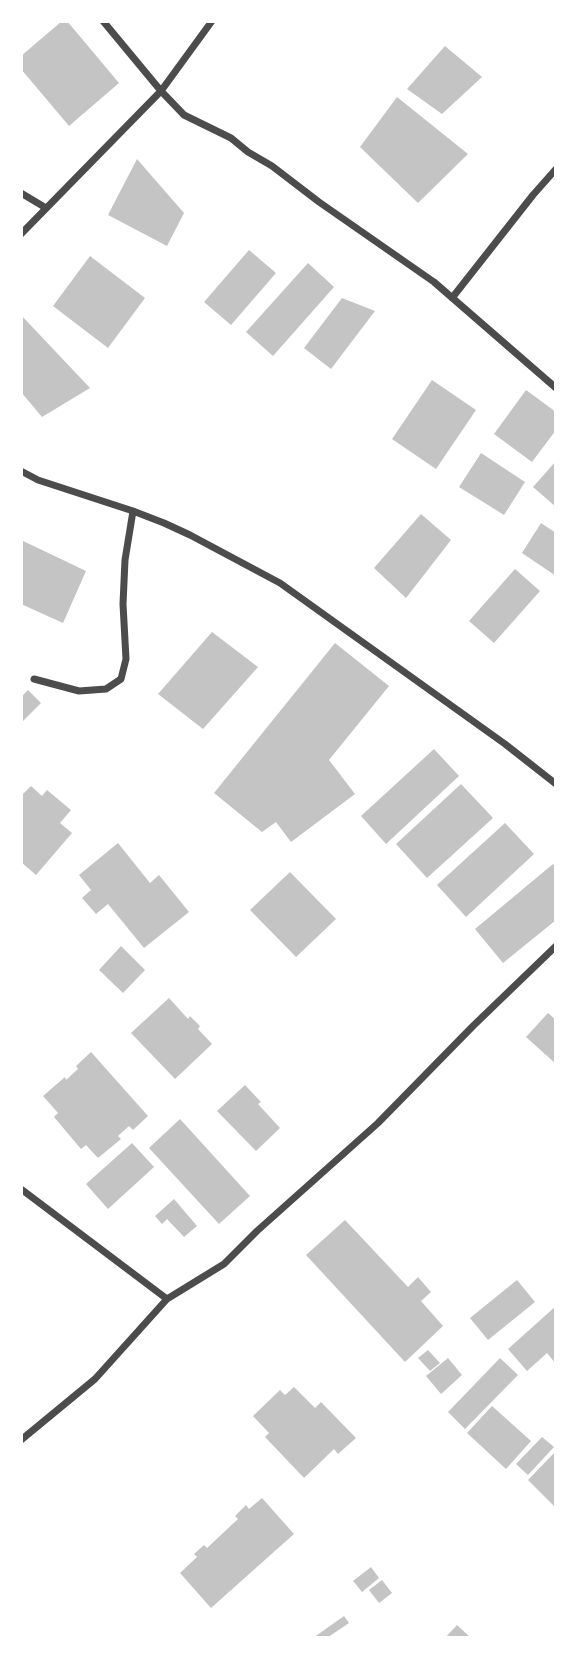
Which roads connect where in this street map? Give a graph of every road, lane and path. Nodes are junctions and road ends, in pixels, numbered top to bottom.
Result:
1 (103, 21) edge
2 (212, 21) edge
3 (161, 91) junction
4 (556, 169) edge
5 (21, 193) edge
6 (46, 208) junction
7 (21, 234) edge
8 (453, 298) junction
9 (556, 388) edge
10 (21, 471) edge
11 (134, 511) junction
12 (34, 679) dead end
13 (556, 784) edge
14 (556, 946) edge
15 (21, 1189) edge
16 (167, 1299) junction
17 (21, 1440) edge

1 - 3 street
2 - 3 street
3 - 6 street
3 - 8 street
4 - 8 street
5 - 6 street
6 - 7 street
8 - 9 street
10 - 11 street
11 - 12 street
11 - 13 street
14 - 16 street
15 - 16 street
16 - 17 street

